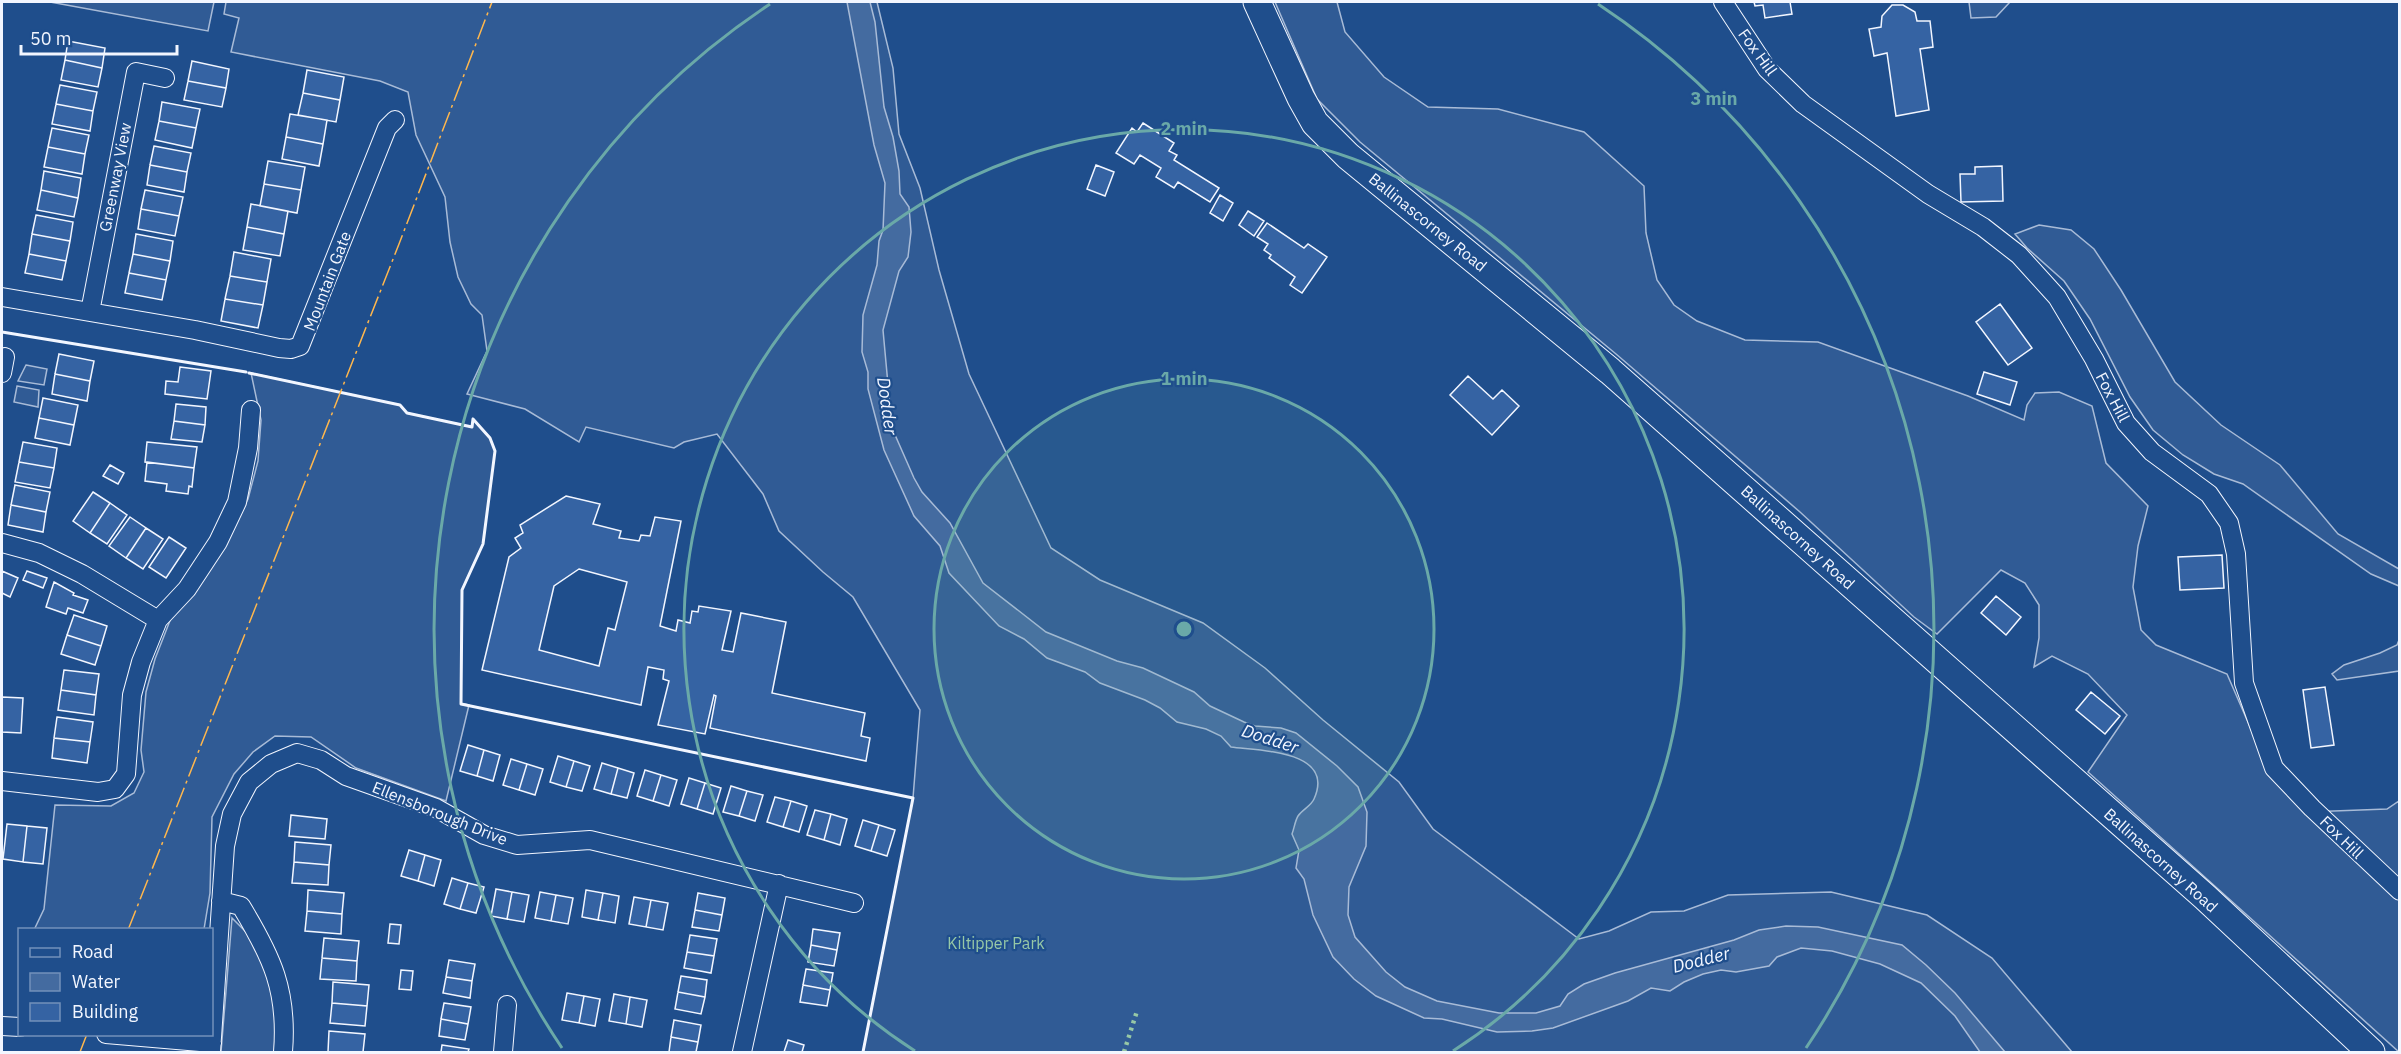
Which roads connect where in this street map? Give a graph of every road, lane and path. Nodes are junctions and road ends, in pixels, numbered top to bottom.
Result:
1 (1257, 2) edge
2 (1724, 2) edge
3 (165, 78) dead end
4 (396, 120) dead end
5 (2, 297) edge
6 (90, 312) junction
7 (251, 410) dead end
8 (2, 543) edge
9 (158, 620) junction
10 (2, 781) edge
11 (779, 884) junction
12 (2400, 891) edge
13 (221, 901) junction
14 (854, 903) dead end
15 (507, 1005) dead end
16 (213, 1019) edge
17 (2, 1026) edge
18 (18, 1027) edge
19 (114, 1036) edge
20 (211, 1048) edge
21 (283, 1053) edge
22 (503, 1053) edge
23 (742, 1053) edge
24 (2371, 1053) edge

1 - 24 main road, Ballinascorney Road
2 - 12 street, Fox Hill
3 - 6 street, Greenway View
4 - 6 street, Mountain Gate
5 - 6 street
7 - 9 street
8 - 9 street
9 - 10 street
11 - 13 street, Ellensborough Drive
11 - 14 street, Ellensborough Drive
11 - 23 street
13 - 16 street
13 - 21 street
15 - 22 street
17 - 18 street
19 - 20 street

